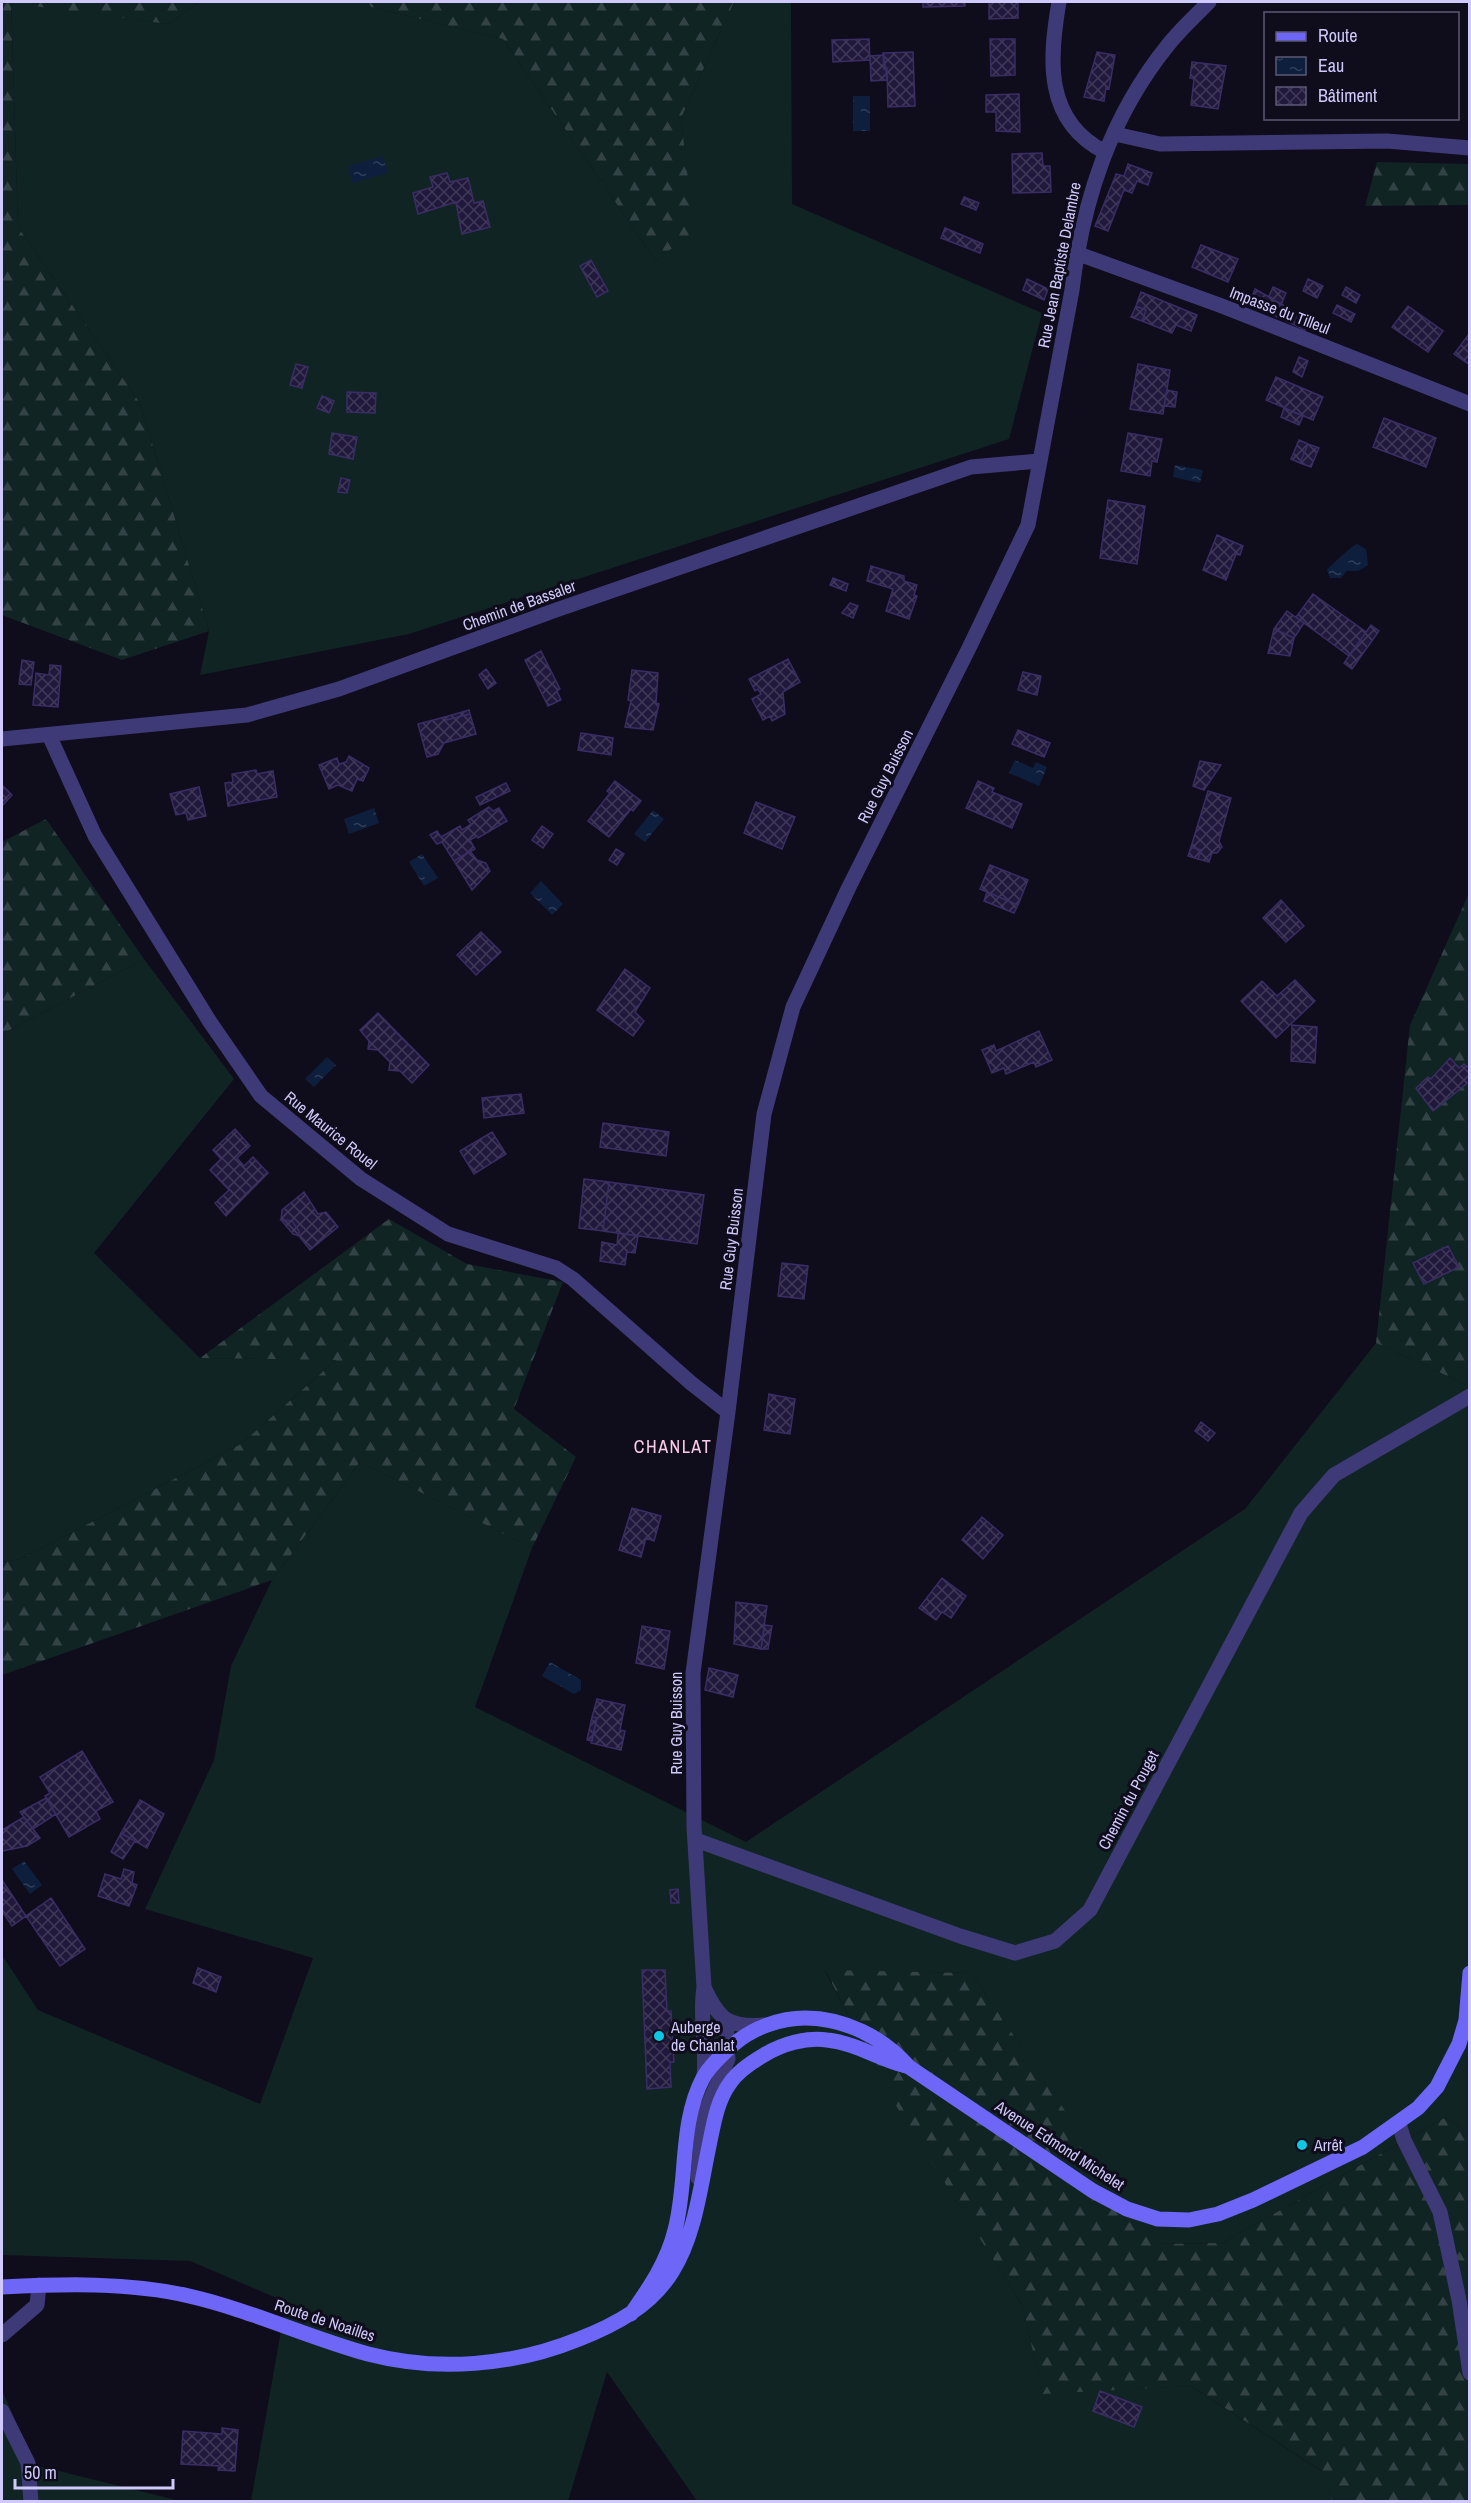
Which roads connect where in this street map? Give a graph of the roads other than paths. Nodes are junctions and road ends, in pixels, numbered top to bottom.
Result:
1 (1059, 2) edge
2 (1209, 2) edge
3 (1114, 134) junction
4 (1470, 148) edge
5 (1105, 152) junction
6 (1076, 253) junction
7 (1470, 404) edge
8 (1039, 461) junction
9 (49, 735) junction
10 (2, 739) edge
11 (1470, 1396) edge
12 (728, 1412) junction
13 (696, 1840) junction
14 (1470, 1973) edge
15 (704, 1987) junction
16 (726, 2021) junction
17 (767, 2025) junction
18 (705, 2039) junction
19 (726, 2053) junction
20 (757, 2059) junction
21 (909, 2067) junction
22 (704, 2076) junction
23 (1399, 2124) junction
24 (696, 2205) junction
25 (39, 2285) junction
26 (2, 2287) edge
27 (631, 2314) junction
28 (2, 2335) edge
29 (1470, 2373) edge
30 (2, 2411) edge
31 (31, 2502) edge

1 - 5 street
2 - 3 street, Rue Jean Baptiste Delambre
3 - 4 street
3 - 5 street, Rue Jean Baptiste Delambre
5 - 6 street, Rue Jean Baptiste Delambre
6 - 7 street, Impasse du Tilleul
6 - 8 street, Rue Jean Baptiste Delambre
8 - 9 street, Chemin de Bassaler
8 - 12 street, Rue Guy Buisson
9 - 10 street, Chemin de Bassaler
9 - 12 street, Rue Maurice Rouel
11 - 13 street, Chemin du Pouget
12 - 13 street, Rue Guy Buisson
13 - 15 street, Rue Guy Buisson
14 - 23 main road, Avenue Edmond Michelet
15 - 16 street
15 - 18 street, Rue Guy Buisson
16 - 17 street
16 - 19 street
17 - 19 main road, Avenue Edmond Michelet
17 - 21 main road, Avenue Edmond Michelet
18 - 19 street
18 - 22 street, Rue Guy Buisson
19 - 20 street
19 - 22 main road, Route de Noailles
19 - 24 street
20 - 21 main road, Route de Noailles
20 - 24 main road, Route de Noailles
21 - 23 main road, Avenue Edmond Michelet
22 - 27 main road, Route de Noailles
23 - 29 street
24 - 27 main road, Route de Noailles
25 - 26 main road, Route de Noailles
25 - 27 main road, Route de Noailles
25 - 28 street
30 - 31 street

